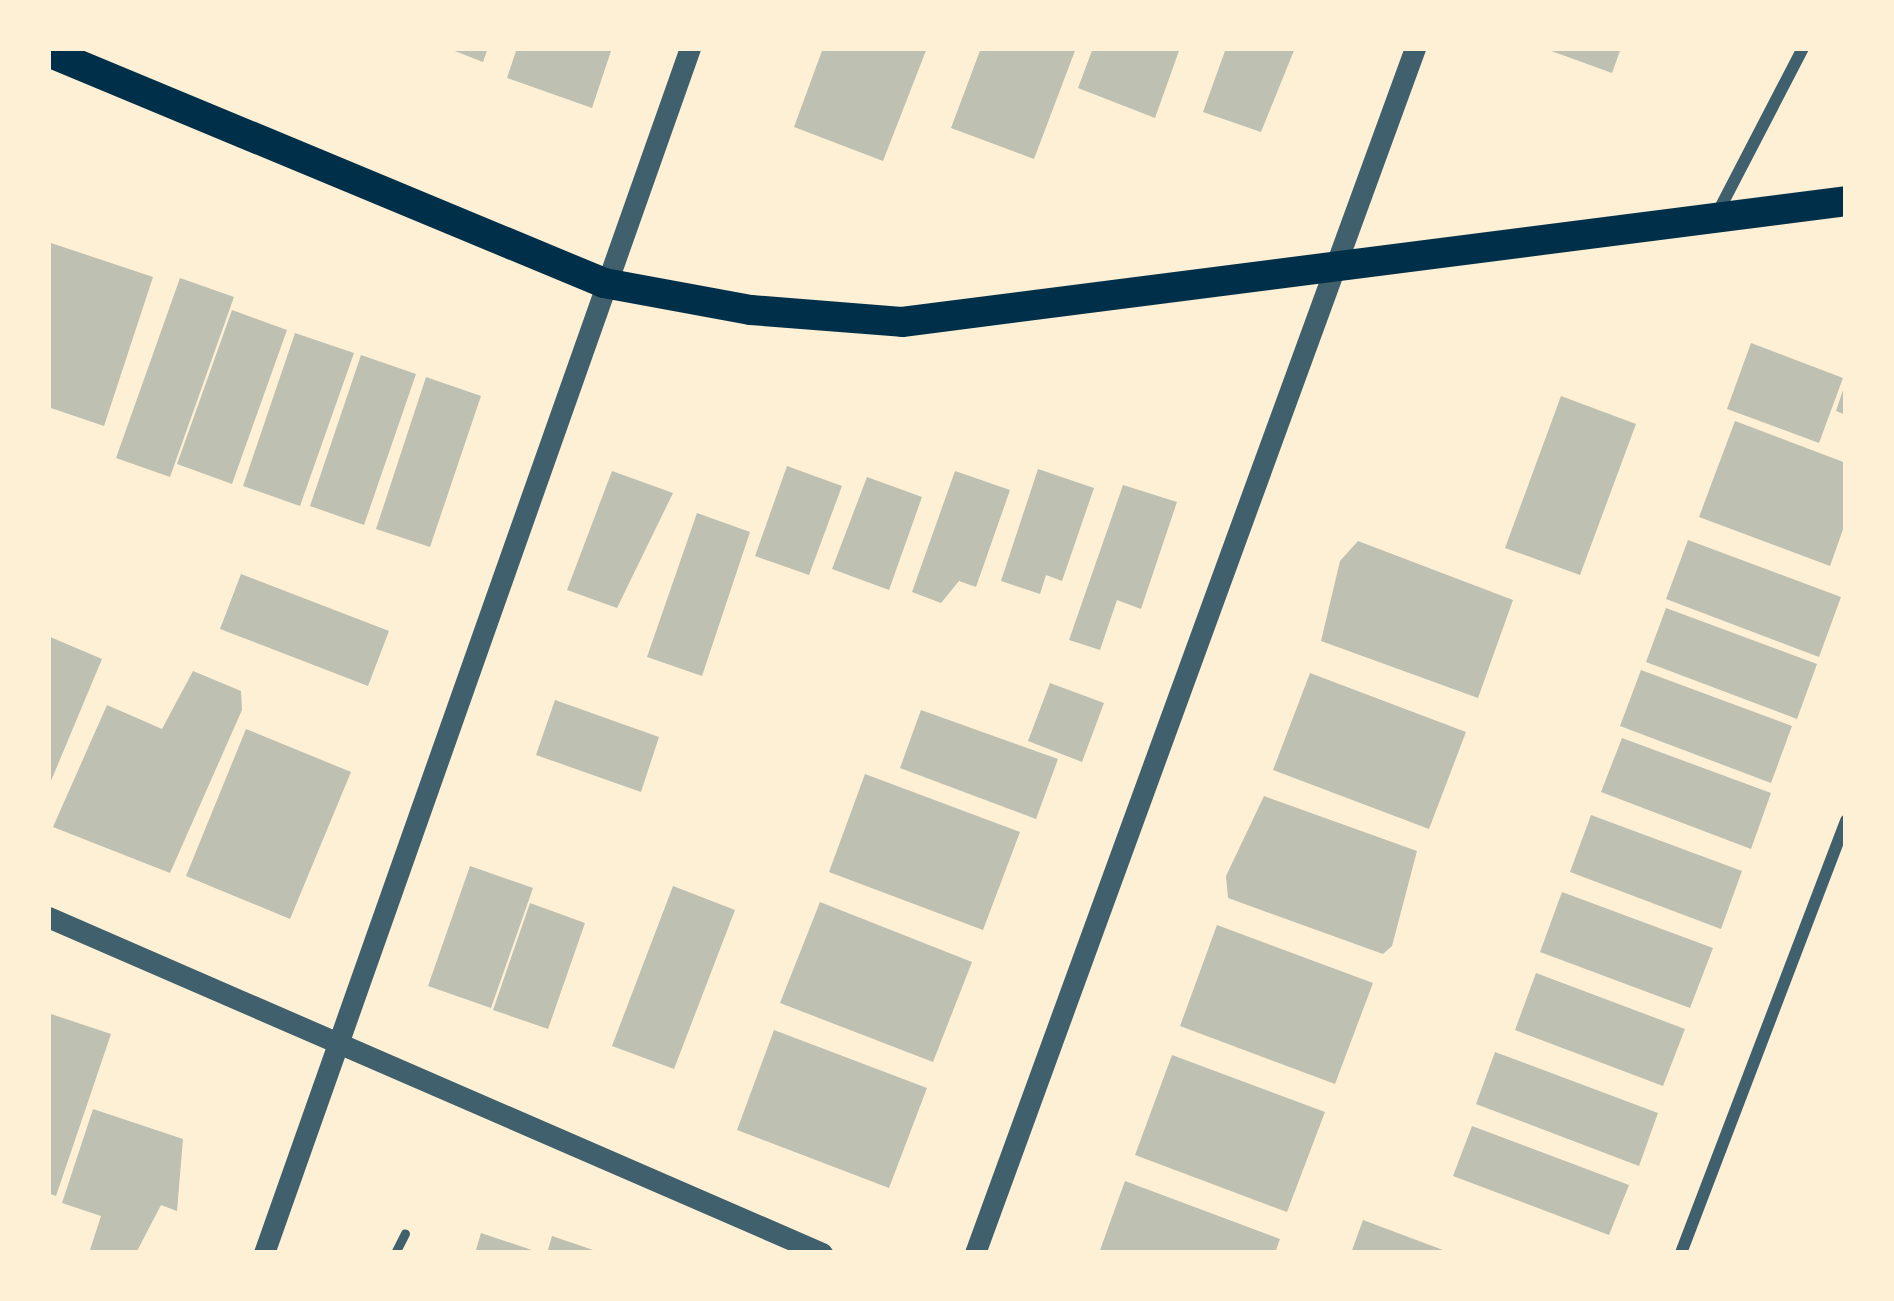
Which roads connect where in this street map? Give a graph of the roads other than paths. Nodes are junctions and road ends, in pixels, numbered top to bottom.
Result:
1 (690, 48) edge
2 (1415, 48) edge
3 (1803, 48) edge
4 (48, 52) edge
5 (1846, 201) edge
6 (1718, 212) junction
7 (1333, 274) junction
8 (604, 283) junction
9 (1846, 820) edge
10 (48, 917) edge
11 (337, 1044) junction
12 (405, 1233) dead end
13 (264, 1253) edge
14 (395, 1253) edge
15 (822, 1253) edge
16 (975, 1253) edge
17 (1682, 1253) edge

1 - 8 street
2 - 7 street
3 - 6 street
4 - 8 main road
5 - 6 main road
6 - 7 main road
7 - 8 main road
7 - 16 street
8 - 11 street
9 - 17 street
10 - 11 street
11 - 13 street
11 - 15 street
12 - 14 lane

